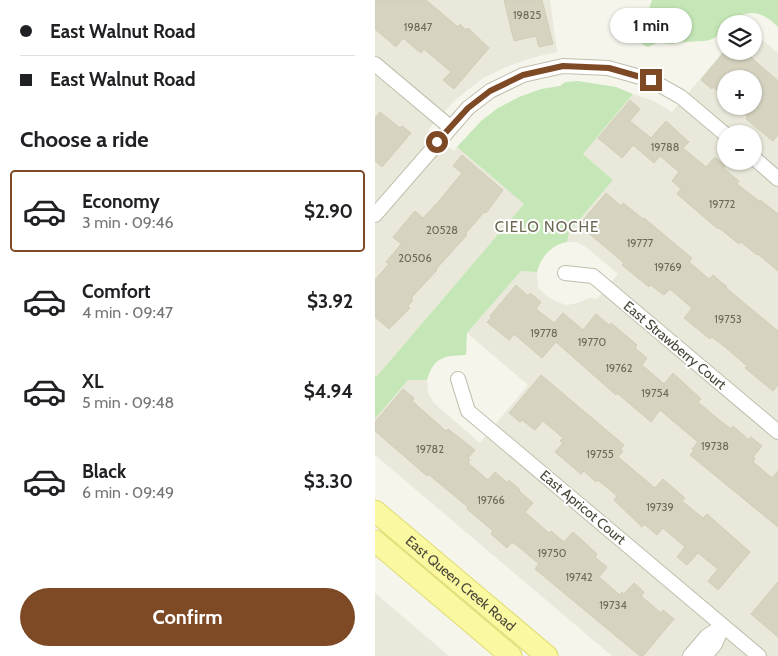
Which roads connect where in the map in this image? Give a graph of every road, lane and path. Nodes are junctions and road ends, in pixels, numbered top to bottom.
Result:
1 (375, 64) edge
2 (450, 127) junction
3 (717, 127) edge
4 (762, 165) edge
5 (778, 179) edge
6 (375, 215) edge
7 (565, 274) dead end
8 (458, 378) dead end
9 (778, 432) edge
10 (375, 511) edge
11 (375, 541) edge
12 (723, 626) junction
13 (511, 656) edge
14 (547, 656) edge
15 (690, 656) edge
16 (705, 656) edge
17 (759, 656) edge

1 - 2 street
2 - 3 street
2 - 6 street
4 - 5 street
7 - 9 street, East Strawberry Court
8 - 12 street, East Apricot Court
10 - 14 main road, East Queen Creek Road
11 - 13 main road, East Queen Creek Road
12 - 15 street
12 - 16 street
12 - 17 street, East Apricot Court

